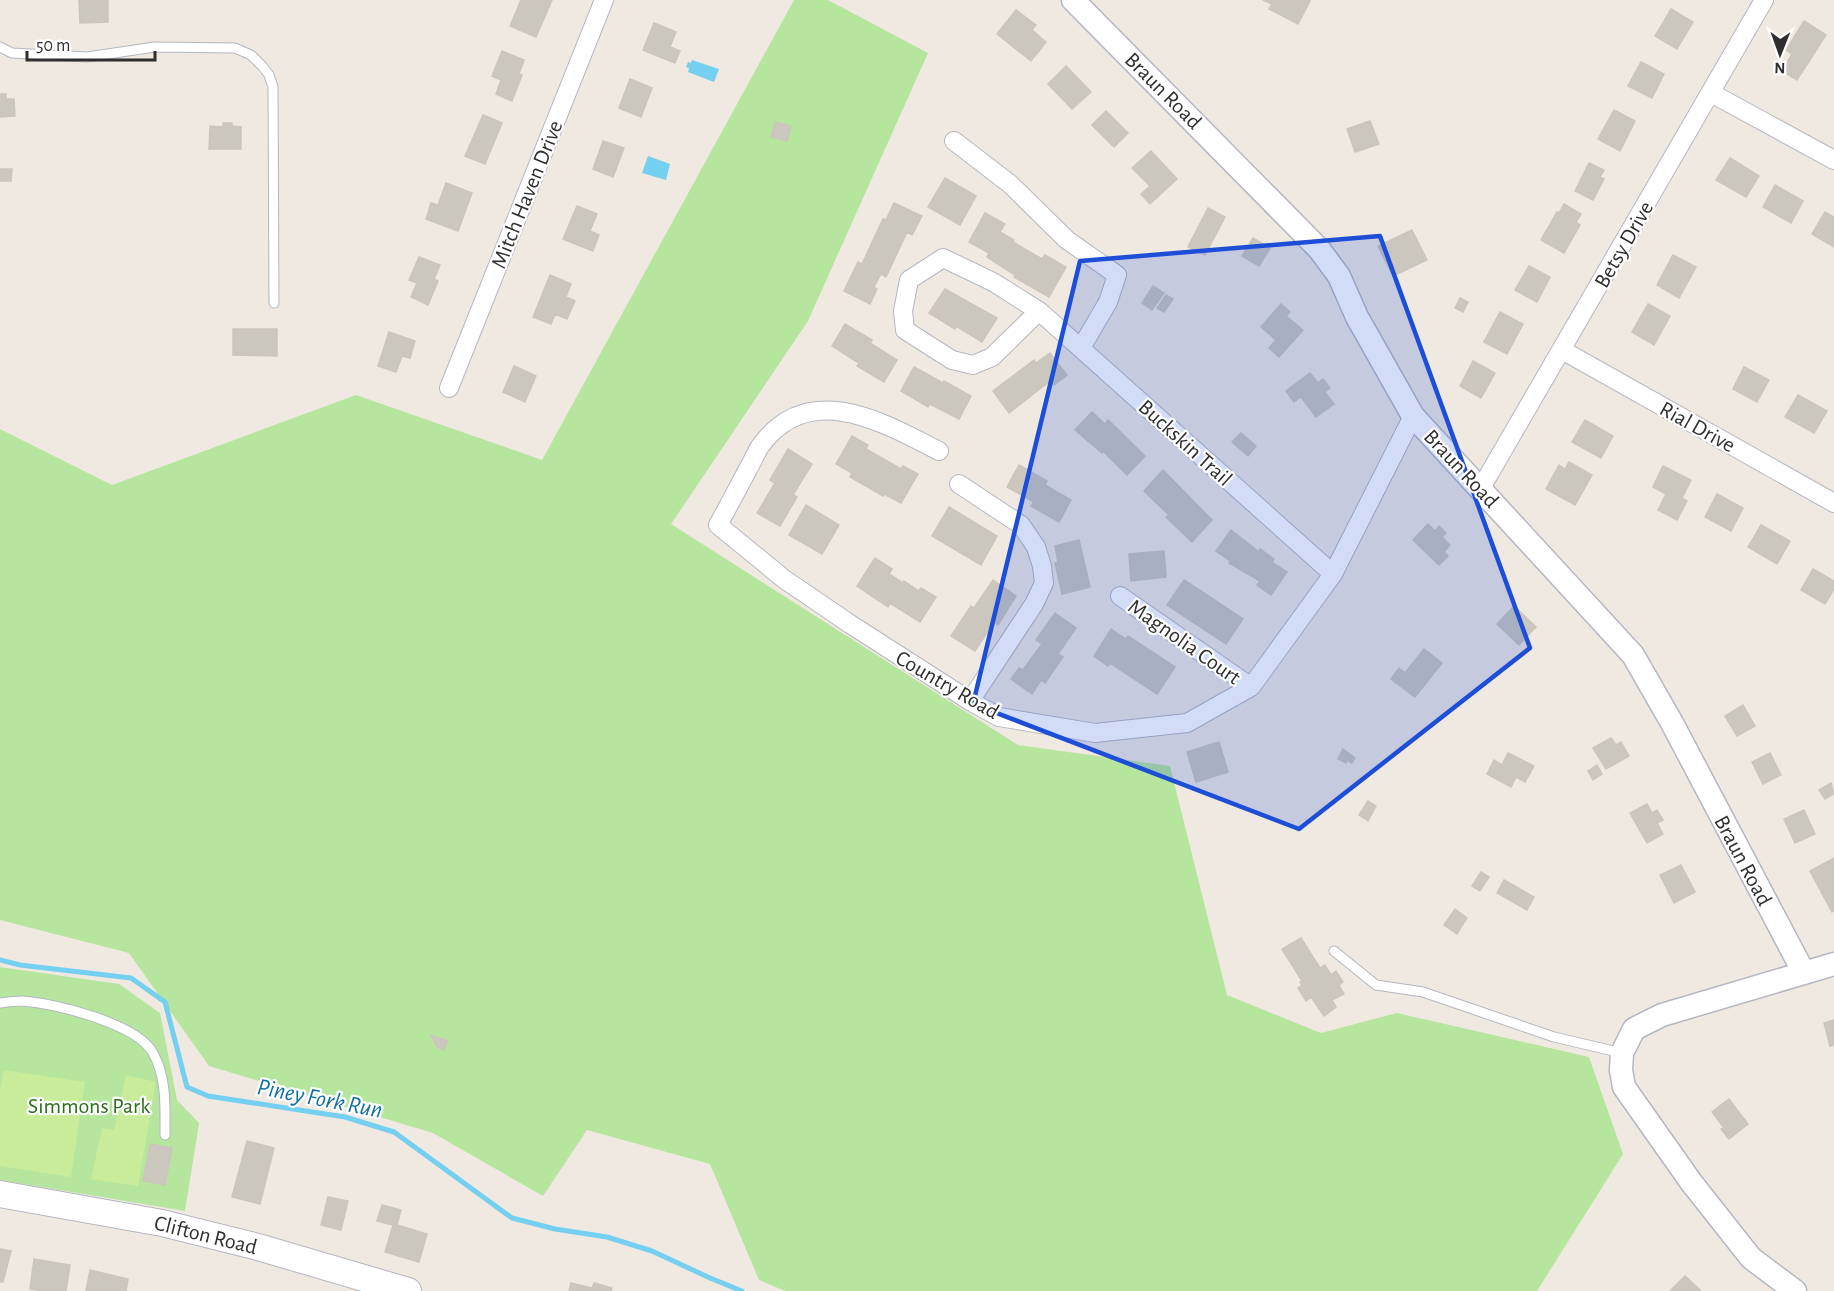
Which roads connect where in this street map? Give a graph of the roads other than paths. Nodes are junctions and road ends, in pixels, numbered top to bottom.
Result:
1 (604, 0) edge
2 (1073, 0) edge
3 (1764, 0) edge
4 (0, 47) edge
5 (1711, 93) junction
6 (954, 141) dead end
7 (1834, 160) edge
8 (274, 303) dead end
9 (1039, 311) junction
10 (1081, 348) junction
11 (1562, 350) junction
12 (449, 387) dead end
13 (1413, 416) junction
14 (939, 451) dead end
15 (959, 484) dead end
16 (1481, 488) junction
17 (1834, 503) edge
18 (1333, 574) junction
19 (1120, 596) dead end
20 (1251, 687) junction
21 (970, 701) junction
22 (1334, 951) dead end
23 (1834, 964) edge
24 (1804, 973) junction
25 (0, 1003) edge
26 (1622, 1053) junction
27 (165, 1135) dead end
28 (0, 1194) edge
29 (408, 1291) edge
30 (1795, 1291) edge

1 - 12 street, Mitch Haven Drive
2 - 13 street, Braun Road
3 - 5 street, Betsy Drive
4 - 8 lane
5 - 7 street
5 - 11 street, Betsy Drive
6 - 10 street
9 - 9 street, Buckskin Trail
9 - 10 street, Buckskin Trail
10 - 18 street, Buckskin Trail
11 - 16 street, Betsy Drive
11 - 17 street, Rial Drive
13 - 16 street, Braun Road
13 - 18 street, Country Road
14 - 21 street, Country Road
15 - 21 street
16 - 24 street, Braun Road
18 - 20 street, Country Road
19 - 20 street, Magnolia Court
20 - 21 street, Country Road
22 - 26 lane
23 - 24 street
24 - 26 street
25 - 27 lane
26 - 30 street
28 - 29 main road, Clifton Road

